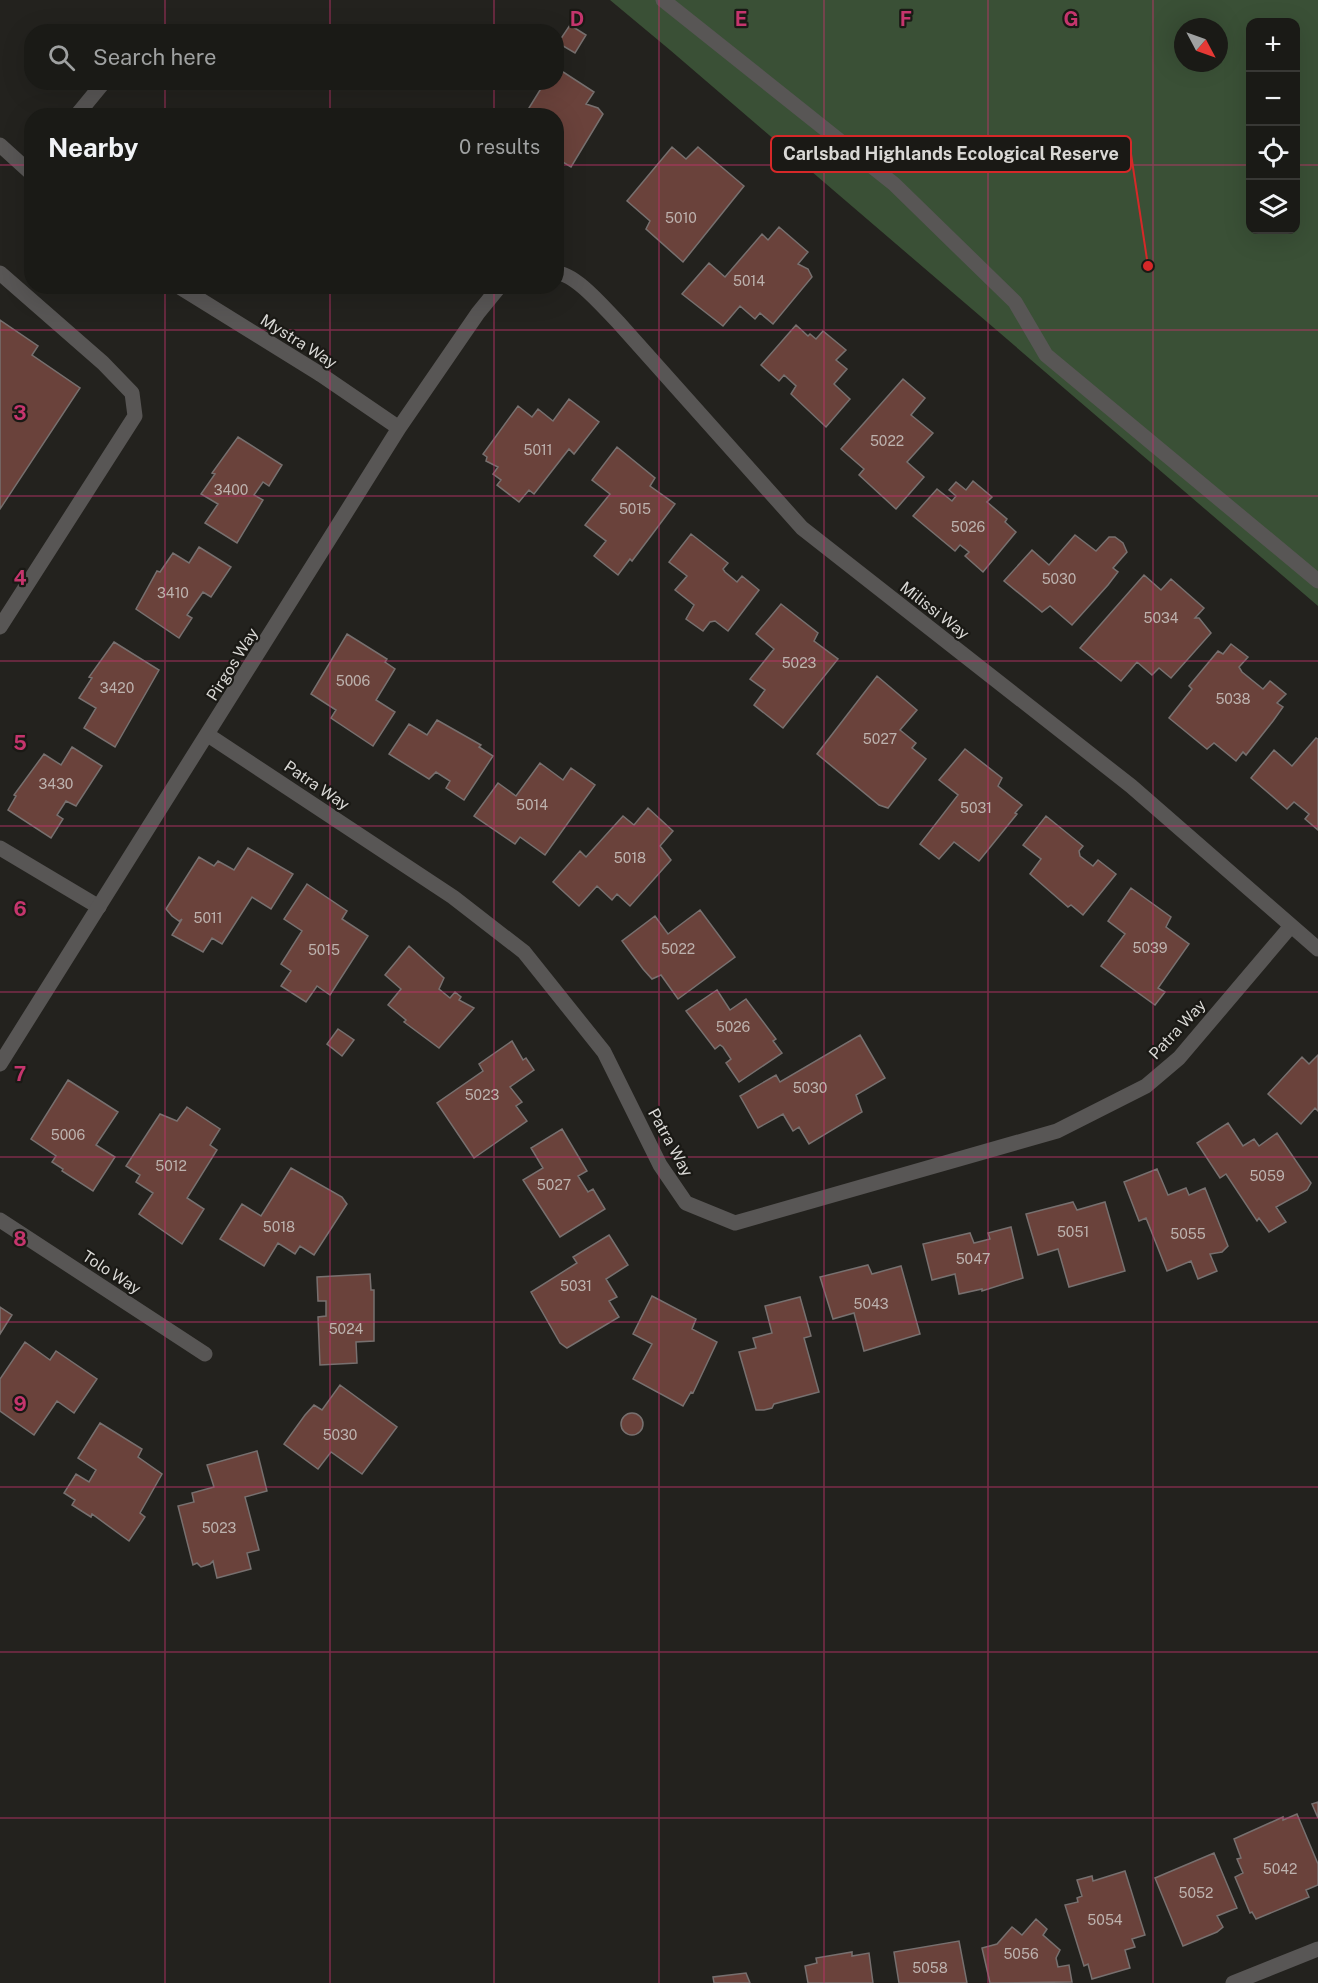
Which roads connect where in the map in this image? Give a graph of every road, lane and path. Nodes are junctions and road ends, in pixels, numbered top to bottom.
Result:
1 (674, 2) edge
2 (97, 90) edge
3 (83, 108) edge
4 (0, 145) edge
5 (24, 166) edge
6 (0, 273) edge
7 (564, 274) edge
8 (24, 294) edge
9 (24, 294) edge
10 (191, 294) edge
11 (493, 294) edge
12 (399, 428) junction
13 (1318, 581) edge
14 (0, 627) edge
15 (208, 735) junction
16 (0, 848) edge
17 (99, 907) junction
18 (1291, 926) junction
19 (1318, 949) edge
20 (0, 1064) edge
21 (0, 1220) edge
22 (205, 1354) dead end
23 (1318, 1949) edge
24 (1233, 1983) edge

1 - 13 street
2 - 3 street
4 - 5 street
6 - 9 street
7 - 18 street, Milissi Way
8 - 14 street
10 - 12 street, Mystra Way
11 - 12 street, Pirgos Way
12 - 15 street, Pirgos Way
15 - 17 street, Pirgos Way
15 - 18 street, Patra Way
16 - 17 street
17 - 20 street, Pirgos Way
18 - 19 street, Milissi Way
21 - 22 street, Tolo Way
23 - 24 street

